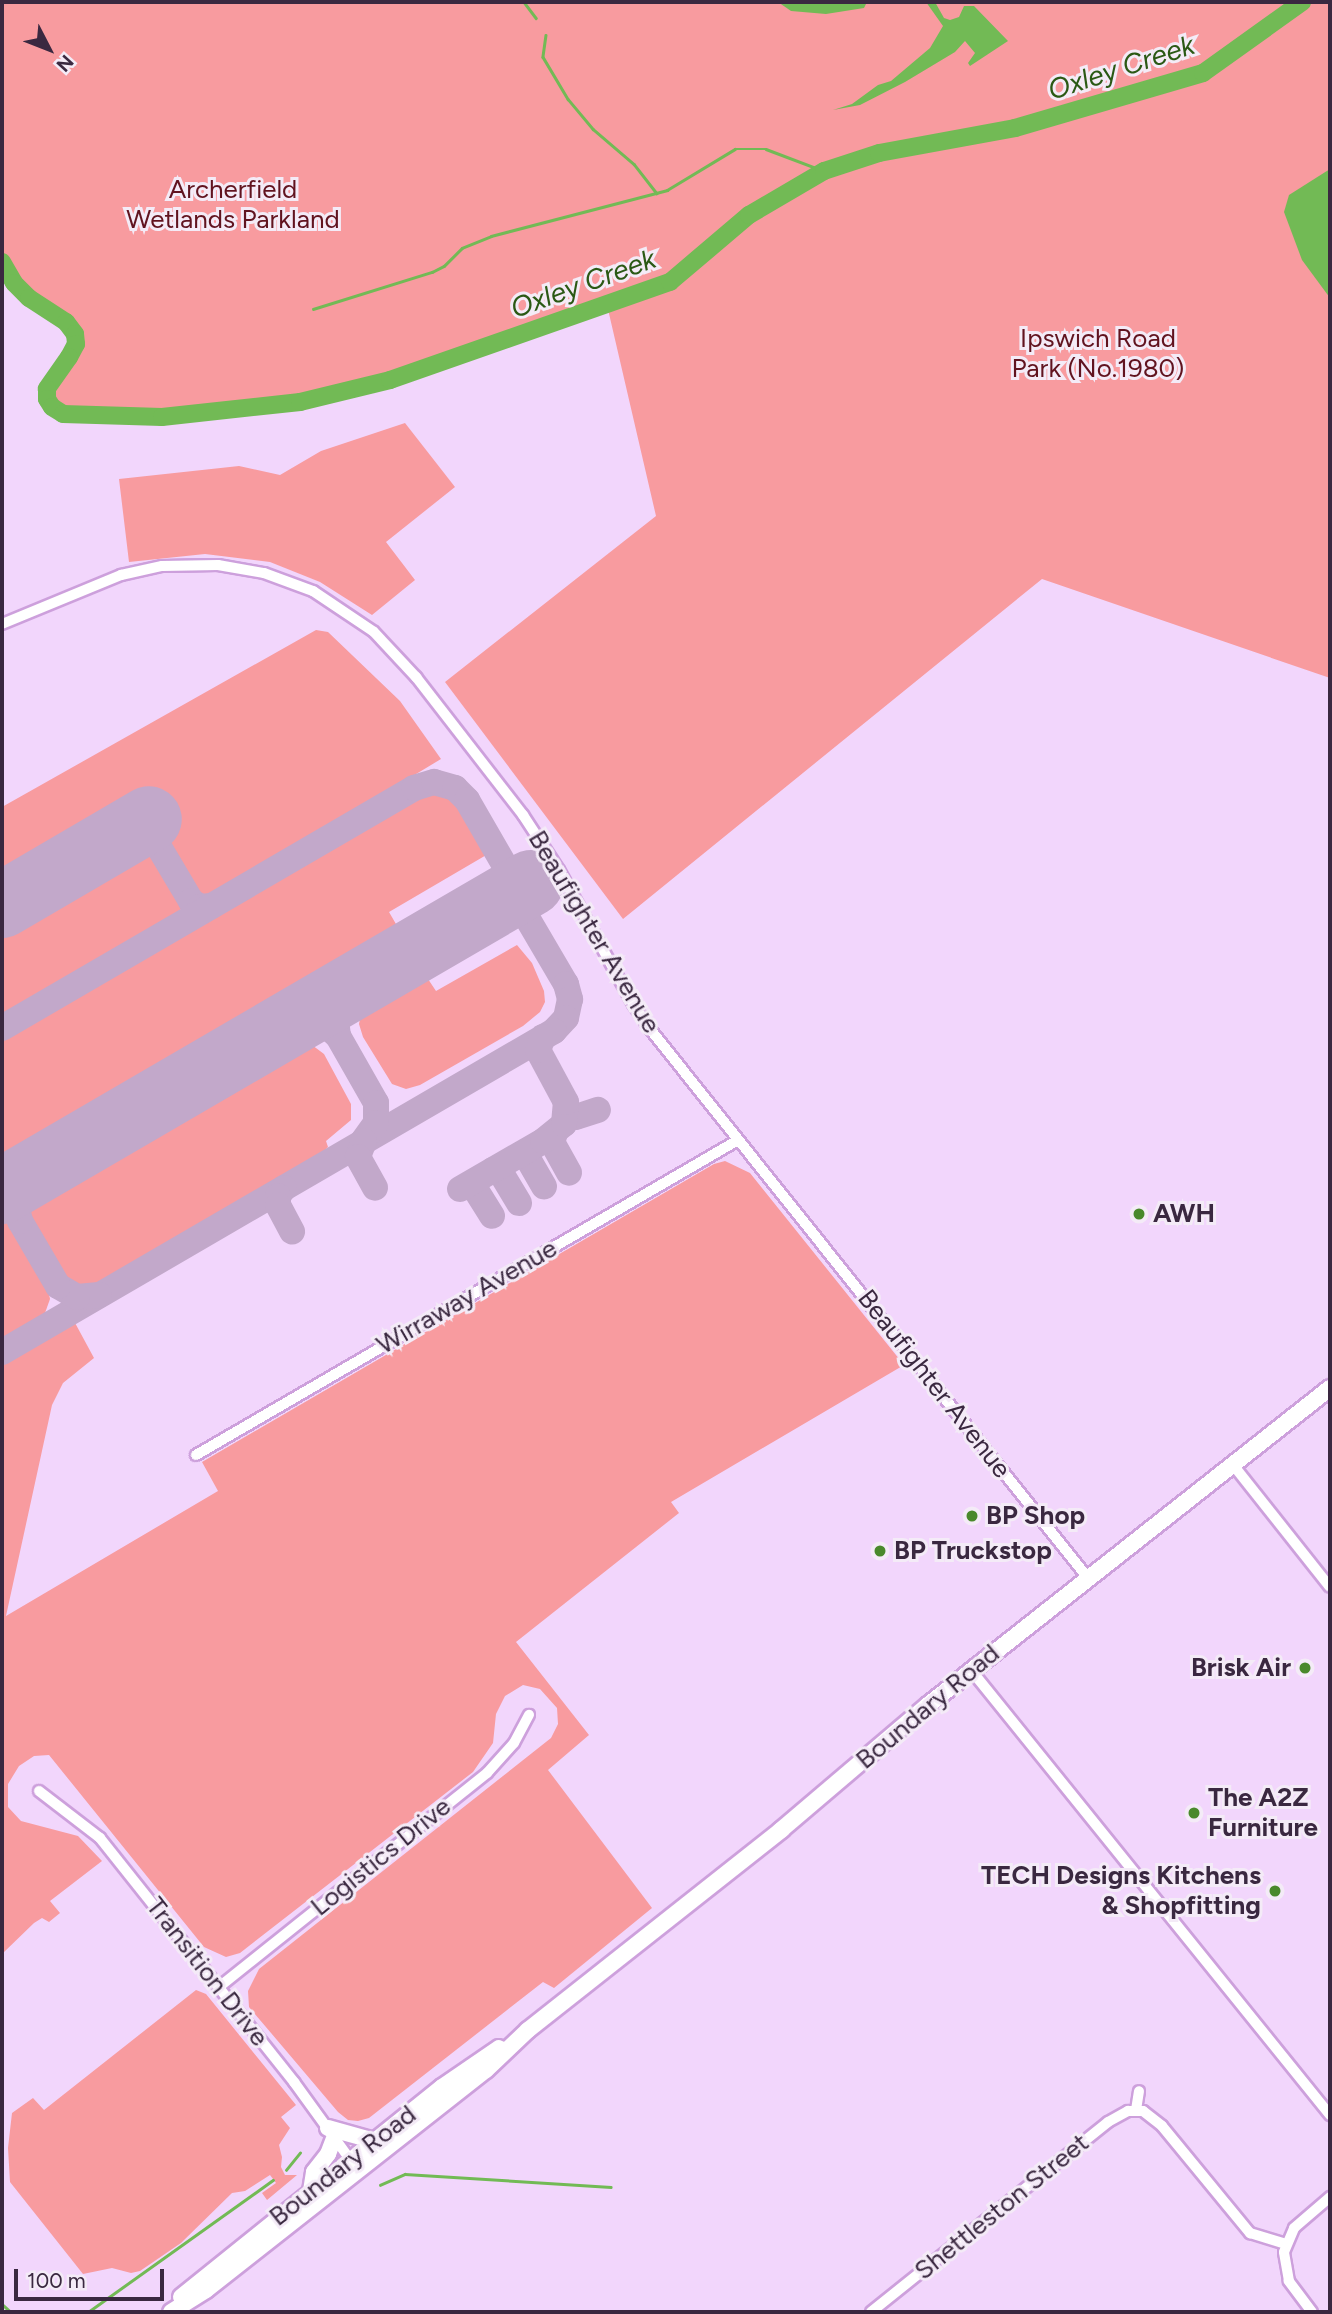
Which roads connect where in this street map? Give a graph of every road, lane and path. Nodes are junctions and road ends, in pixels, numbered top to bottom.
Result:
1 (2, 624) edge
2 (738, 1140) junction
3 (1330, 1388) edge
4 (196, 1455) dead end
5 (1234, 1466) junction
6 (1088, 1578) junction
7 (1330, 1587) edge
8 (971, 1670) junction
9 (529, 1716) dead end
10 (38, 1791) dead end
11 (219, 1987) junction
12 (528, 2030) junction
13 (1139, 2091) dead end
14 (1136, 2110) junction
15 (1330, 2115) edge
16 (332, 2132) junction
17 (375, 2141) junction
18 (354, 2165) junction
19 (311, 2191) junction
20 (1330, 2197) edge
21 (1286, 2244) junction
22 (168, 2312) edge
23 (871, 2312) edge
24 (1312, 2312) edge

1 - 2 street, Beaufighter Avenue
2 - 4 street, Wirraway Avenue
2 - 6 street, Beaufighter Avenue
3 - 5 main road, Boundary Road
5 - 6 main road, Boundary Road
5 - 7 street
6 - 8 main road, Boundary Road
8 - 12 main road, Boundary Road
8 - 15 street
9 - 11 street, Logistics Drive
10 - 11 street, Transition Drive
11 - 16 street, Transition Drive
12 - 17 main road, Boundary Road
12 - 18 main road, Boundary Road
13 - 14 street
14 - 21 street
14 - 23 street, Shettleston Street
16 - 17 main road
16 - 18 street, Transition Drive
16 - 19 main road
17 - 18 main road, Boundary Road
18 - 19 main road, Boundary Road
18 - 22 main road, Boundary Road
19 - 22 main road, Boundary Road
20 - 21 street
21 - 24 street

